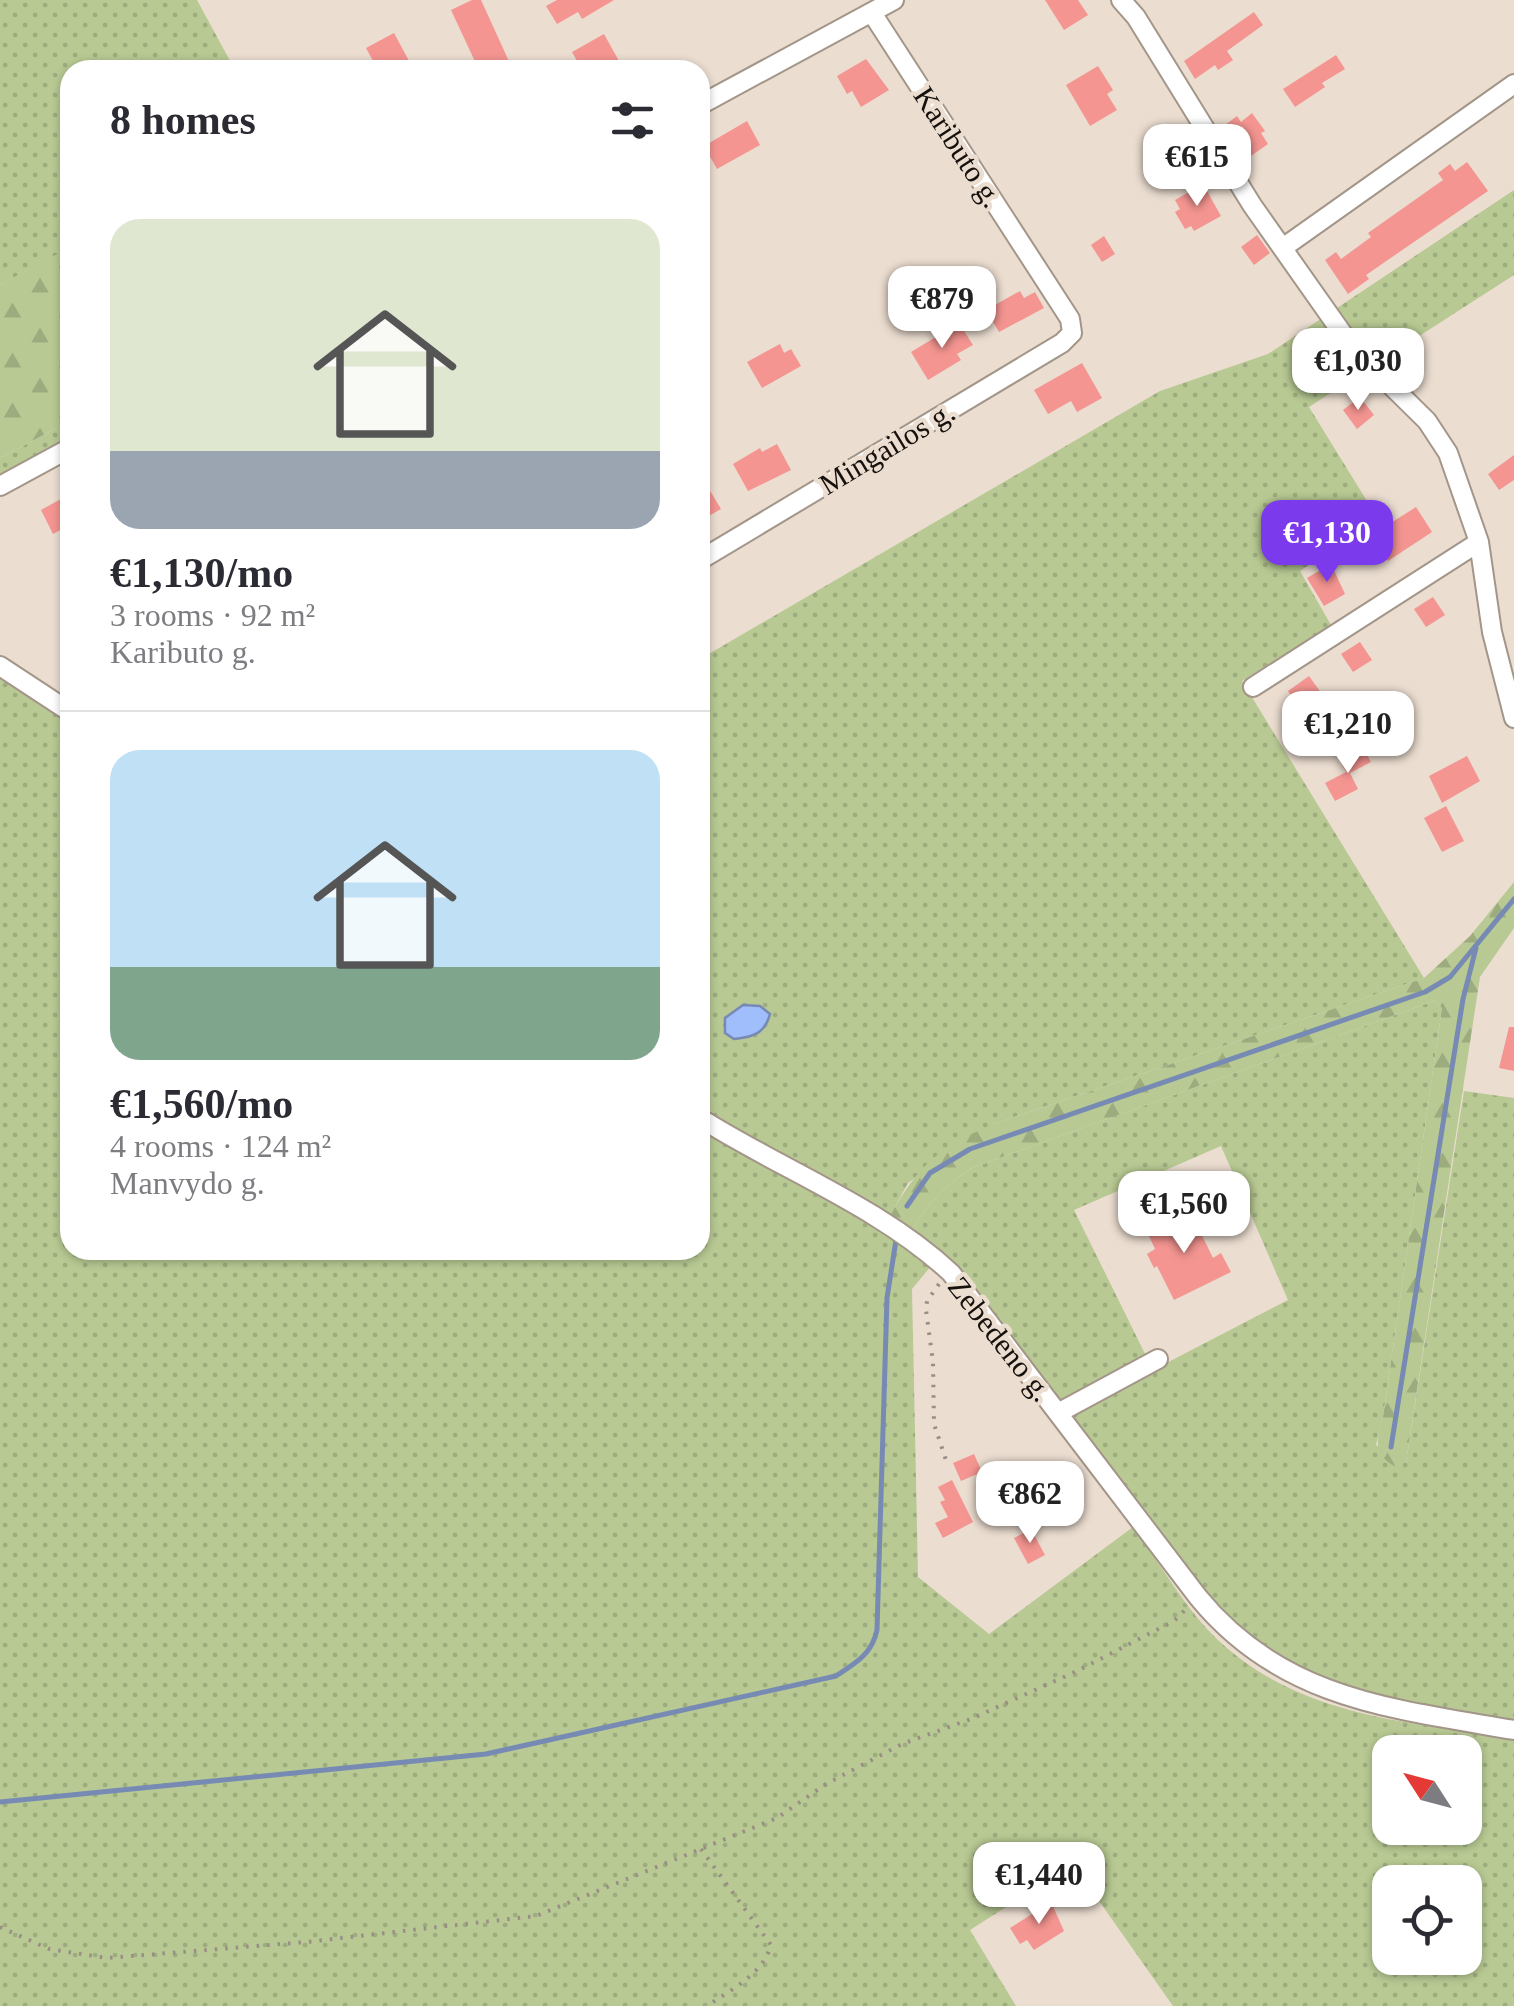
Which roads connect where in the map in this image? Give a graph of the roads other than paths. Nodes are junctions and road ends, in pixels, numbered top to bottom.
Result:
1 (894, 0) edge
2 (1121, 0) edge
3 (872, 14) junction
4 (1514, 84) edge
5 (710, 100) edge
6 (1284, 247) junction
7 (1072, 332) joint
8 (60, 453) edge
9 (0, 486) edge
10 (1478, 542) junction
11 (710, 554) edge
12 (0, 666) edge
13 (1254, 687) dead end
14 (60, 705) edge
15 (1514, 718) edge
16 (710, 1124) edge
17 (1158, 1359) dead end
18 (1058, 1413) junction
19 (1514, 1730) edge

1 - 3 street
2 - 6 street
3 - 5 street
3 - 7 street, Kaributo g.
4 - 6 street
6 - 10 street
7 - 11 street, Mingailos g.
8 - 9 street
10 - 13 street
10 - 15 street
12 - 14 street
16 - 18 street, Zebedeno g.
17 - 18 street
18 - 19 street, Zebedeno g.

